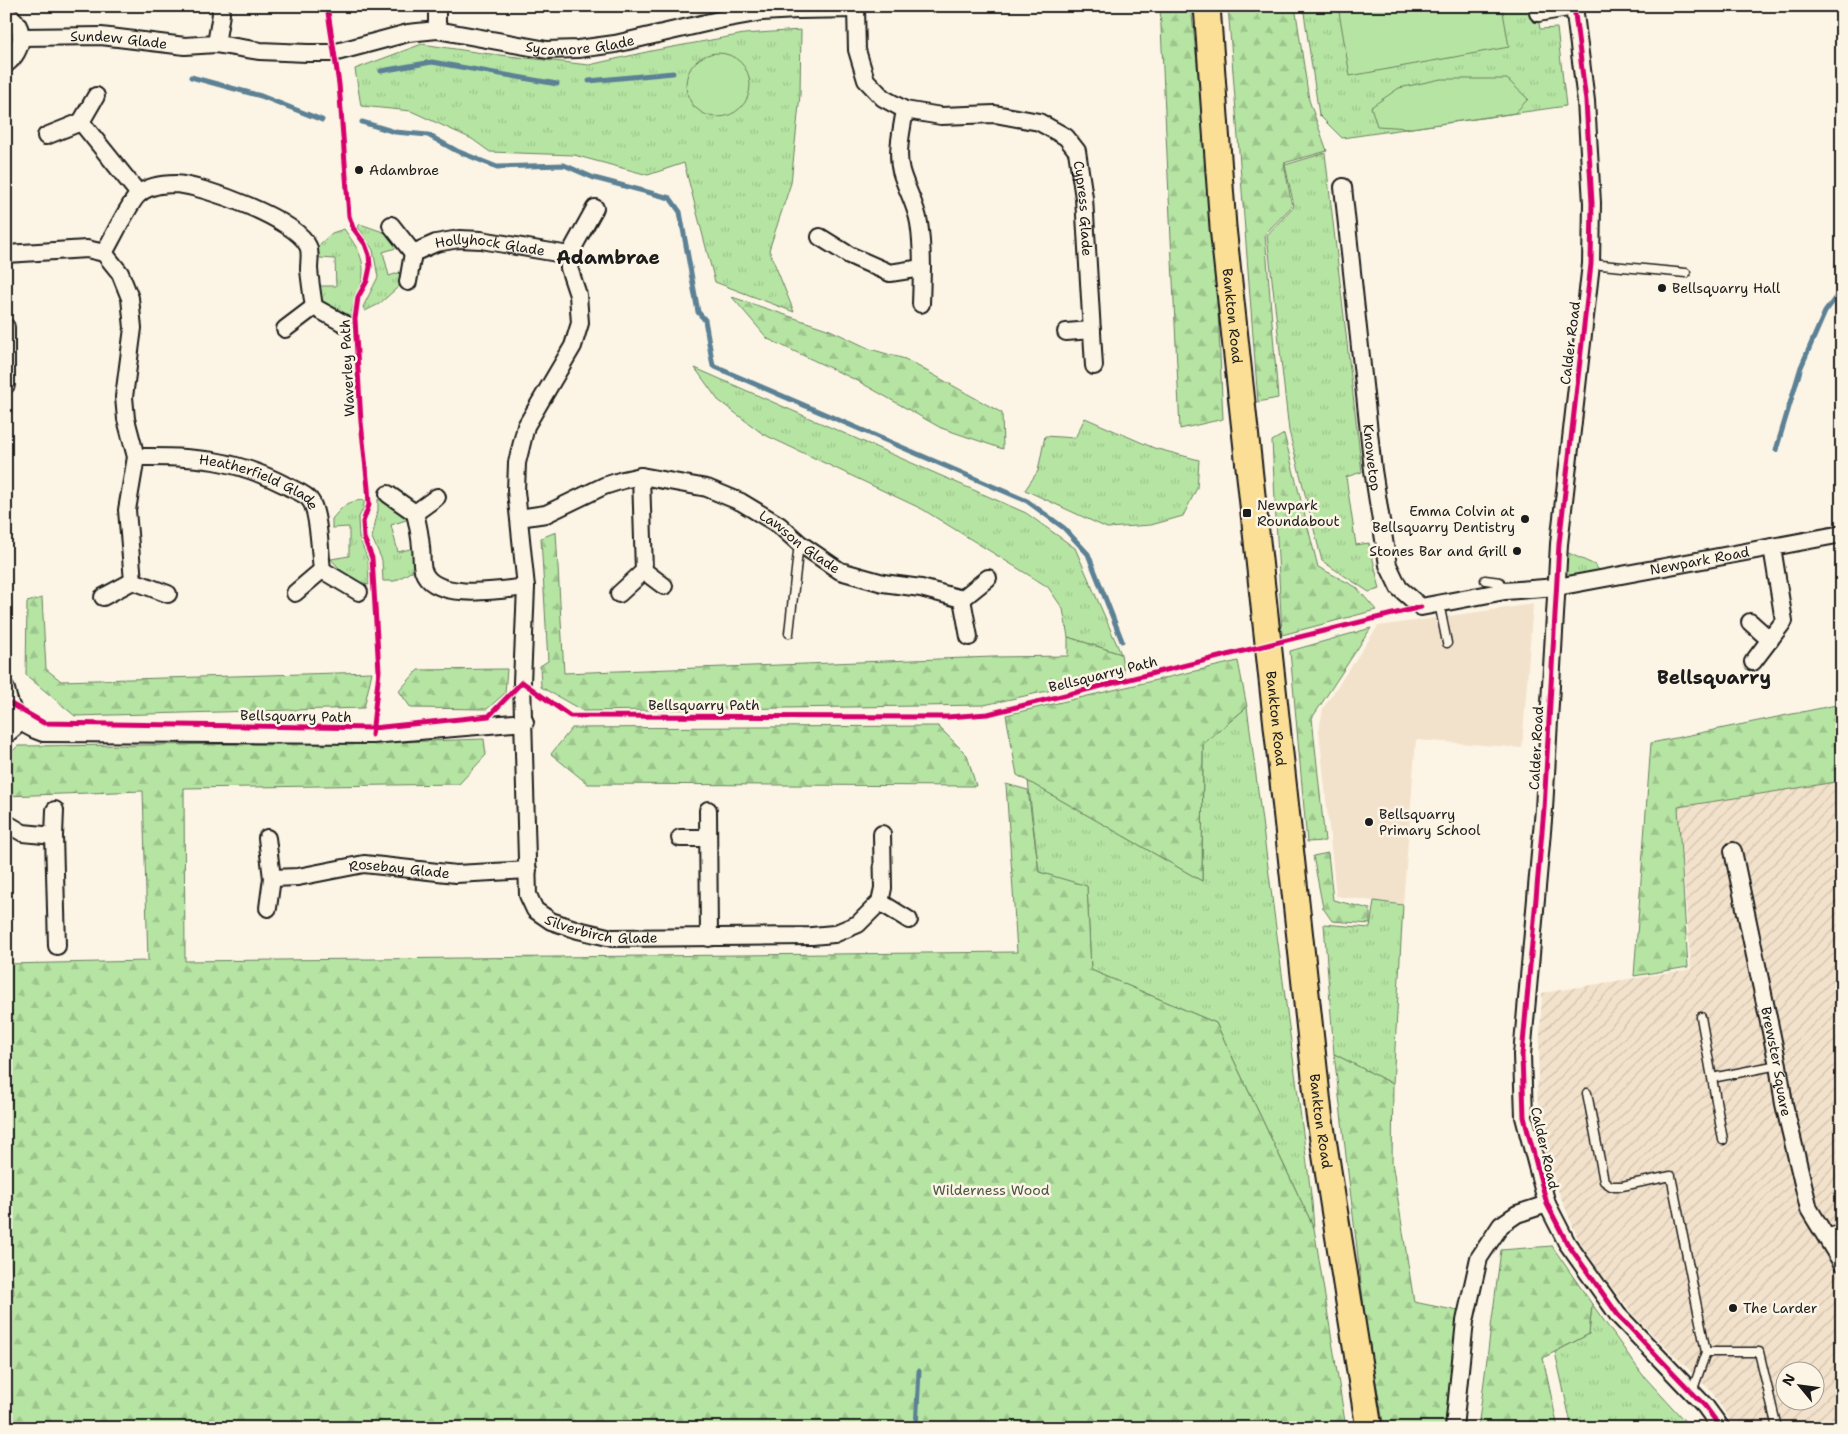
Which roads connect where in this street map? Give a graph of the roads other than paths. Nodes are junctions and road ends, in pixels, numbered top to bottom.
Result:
1 (220, 6) edge
2 (437, 6) edge
3 (1207, 6) edge
4 (1574, 7) edge
5 (856, 8) edge
6 (1538, 13) dead end
7 (6, 14) edge
8 (722, 19) joint
9 (437, 30) junction
10 (21, 37) junction
11 (216, 44) junction
12 (333, 53) joint
13 (6, 64) edge
14 (96, 96) dead end
15 (905, 110) junction
16 (81, 122) junction
17 (46, 136) dead end
18 (1343, 187) dead end
19 (138, 194) junction
20 (595, 208) dead end
21 (391, 225) dead end
22 (820, 238) dead end
23 (104, 252) junction
24 (413, 253) junction
25 (6, 254) edge
26 (569, 255) junction
27 (1591, 264) junction
28 (922, 268) junction
29 (1686, 273) dead end
30 (408, 282) dead end
31 (921, 304) dead end
32 (314, 306) junction
33 (343, 322) dead end
34 (6, 327) edge
35 (285, 330) dead end
36 (1092, 330) junction
37 (1066, 332) dead end
38 (1094, 366) dead end
39 (6, 385) edge
40 (136, 457) junction
41 (641, 476) junction
42 (388, 494) dead end
43 (437, 497) dead end
44 (415, 513) junction
45 (520, 518) junction
46 (1841, 536) edge
47 (799, 543) junction
48 (1772, 547) junction
49 (322, 570) junction
50 (644, 571) junction
51 (988, 578) dead end
52 (1485, 580) dead end
53 (133, 581) junction
54 (664, 586) dead end
55 (526, 587) junction
56 (1557, 587) junction
57 (1505, 591) junction
58 (359, 592) dead end
59 (295, 593) dead end
60 (168, 594) dead end
61 (619, 594) dead end
62 (104, 597) dead end
63 (962, 599) junction
64 (1439, 603) junction
65 (1750, 622) dead end
66 (789, 633) dead end
67 (968, 638) dead end
68 (1770, 640) junction
69 (1447, 643) dead end
70 (1753, 662) dead end
71 (6, 689) edge
72 (21, 722) junction
73 (525, 722) junction
74 (6, 735) edge
75 (55, 810) dead end
76 (708, 810) dead end
77 (6, 823) edge
78 (882, 834) dead end
79 (54, 836) junction
80 (267, 838) dead end
81 (680, 838) dead end
82 (707, 838) junction
83 (1733, 851) dead end
84 (528, 870) junction
85 (272, 878) junction
86 (880, 902) junction
87 (268, 908) dead end
88 (909, 920) dead end
89 (709, 938) junction
90 (57, 946) dead end
91 (1702, 1017) dead end
92 (1778, 1065) junction
93 (1712, 1078) junction
94 (1587, 1093) dead end
95 (1722, 1140) dead end
96 (1547, 1204) junction
97 (1842, 1229) edge
98 (1824, 1234) junction
99 (1842, 1263) edge
100 (1706, 1352) junction
101 (1692, 1392) junction
102 (1369, 1428) edge
103 (1454, 1428) edge
104 (1720, 1428) edge
105 (1777, 1428) edge

1 - 11 street
2 - 9 street
3 - 102 main road, Bankton Road
4 - 6 street, Calder Road
4 - 27 street, Calder Road
5 - 8 street, Cypress Glade
5 - 15 street, Cypress Glade
7 - 10 street
8 - 9 street, Sycamore Glade
9 - 12 street, Sycamore Glade
10 - 11 street, Sundew Glade
10 - 13 street
11 - 12 street, Sundew Glade
14 - 16 street
15 - 28 street
15 - 36 street, Cypress Glade
16 - 17 street
16 - 19 street
18 - 64 street, Knowetop
19 - 23 street
19 - 32 street
20 - 26 street
21 - 24 street
22 - 28 street
23 - 25 street
23 - 40 street
24 - 26 street, Hollyhock Glade
24 - 30 street
26 - 45 street
27 - 29 lane
27 - 56 street, Calder Road
28 - 31 street
32 - 33 street
32 - 35 street
34 - 39 street
36 - 37 street
36 - 38 street, Cypress Glade
40 - 49 street, Heatherfield Glade
40 - 53 street
41 - 45 street, Lawson Glade
41 - 47 street, Lawson Glade
41 - 50 street
42 - 44 street
43 - 44 street
44 - 55 street
45 - 55 street
46 - 48 street, Newpark Road
47 - 63 street, Lawson Glade
47 - 66 lane
48 - 56 street, Newpark Road
48 - 68 street
49 - 58 street
49 - 59 street
50 - 54 street
50 - 61 street
51 - 63 street
52 - 57 lane
53 - 60 street
53 - 62 street
55 - 73 street
56 - 57 street, Knowetop
56 - 96 street, Calder Road
57 - 64 street, Knowetop
63 - 67 street
64 - 69 lane
65 - 68 street
68 - 70 street
71 - 72 street
72 - 73 street
72 - 74 street
73 - 84 street, Silverbirch Glade
75 - 79 street
76 - 82 street
77 - 79 street
78 - 86 street
79 - 90 street
80 - 85 street
81 - 82 street
82 - 89 street
83 - 92 street, Brewster Square
84 - 85 street, Rosebay Glade
84 - 89 street, Silverbirch Glade
85 - 87 street
86 - 88 street
86 - 89 street, Silverbirch Glade
91 - 93 lane
92 - 93 lane
92 - 98 street, Brewster Square
93 - 95 lane
94 - 100 lane
96 - 101 street, Calder Road
96 - 103 street, Calder Road
97 - 98 lane
98 - 99 street, Brewster Square
100 - 101 lane
100 - 105 lane
101 - 104 street, Calder Road

